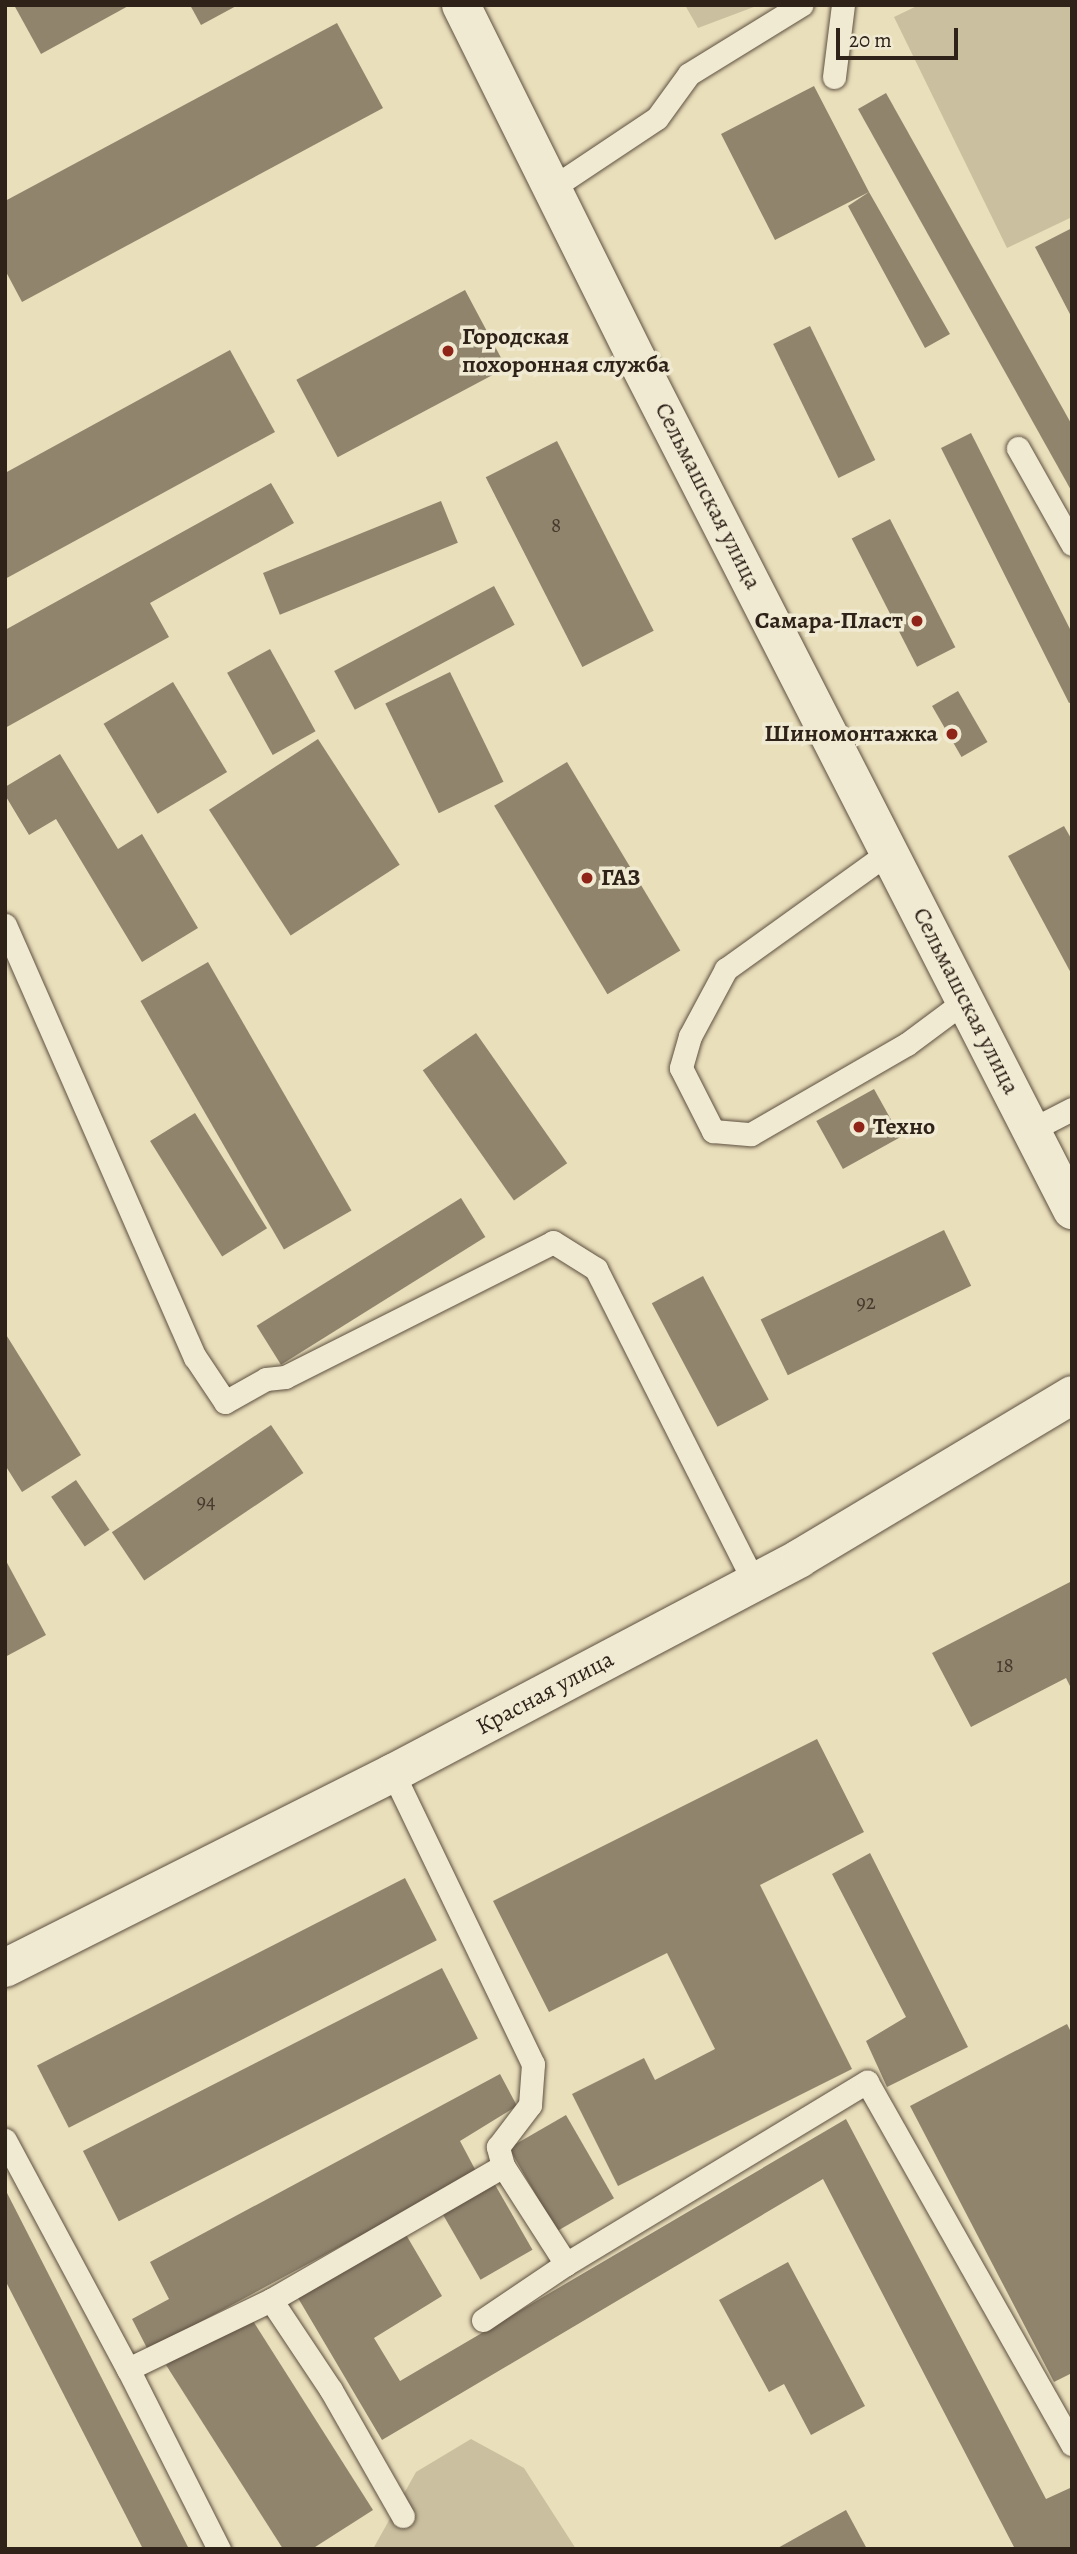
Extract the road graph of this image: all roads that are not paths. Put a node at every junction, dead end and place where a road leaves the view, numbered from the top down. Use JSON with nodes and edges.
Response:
{"nodes":[{"id":1,"x":461,"y":5,"type":"edge"},
{"id":2,"x":800,"y":5,"type":"edge"},
{"id":3,"x":843,"y":5,"type":"edge"},
{"id":4,"x":834,"y":77,"type":"dead end"},
{"id":5,"x":552,"y":188,"type":"junction"},
{"id":6,"x":1018,"y":448,"type":"dead end"},
{"id":7,"x":1072,"y":544,"type":"edge"},
{"id":8,"x":889,"y":852,"type":"junction"},
{"id":9,"x":5,"y":925,"type":"edge"},
{"id":10,"x":965,"y":1002,"type":"junction"},
{"id":11,"x":1072,"y":1109,"type":"edge"},
{"id":12,"x":1031,"y":1130,"type":"junction"},
{"id":13,"x":1072,"y":1210,"type":"edge"},
{"id":14,"x":1072,"y":1395,"type":"edge"},
{"id":15,"x":754,"y":1582,"type":"junction"},
{"id":16,"x":393,"y":1773,"type":"junction"},
{"id":17,"x":5,"y":1968,"type":"edge"},
{"id":18,"x":5,"y":2140,"type":"edge"},
{"id":19,"x":503,"y":2166,"type":"junction"},
{"id":20,"x":566,"y":2264,"type":"junction"},
{"id":21,"x":271,"y":2300,"type":"junction"},
{"id":22,"x":483,"y":2320,"type":"dead end"},
{"id":23,"x":128,"y":2369,"type":"junction"},
{"id":24,"x":1072,"y":2444,"type":"edge"},
{"id":25,"x":403,"y":2516,"type":"dead end"},
{"id":26,"x":219,"y":2549,"type":"edge"}],
"edges":[{"from":1,"to":5,"type":"main road","name":"Сельмашская улица"},
{"from":2,"to":5,"type":"lane"},
{"from":3,"to":4,"type":"lane"},
{"from":5,"to":8,"type":"main road","name":"Сельмашская улица"},
{"from":6,"to":7,"type":"lane"},
{"from":8,"to":10,"type":"main road","name":"Сельмашская улица"},
{"from":8,"to":10,"type":"lane"},
{"from":9,"to":15,"type":"lane"},
{"from":10,"to":12,"type":"main road","name":"Сельмашская улица"},
{"from":11,"to":12,"type":"lane"},
{"from":12,"to":13,"type":"main road","name":"Сельмашская улица"},
{"from":14,"to":15,"type":"main road","name":"Красная улица"},
{"from":15,"to":16,"type":"main road","name":"Красная улица"},
{"from":16,"to":17,"type":"main road","name":"Красная улица"},
{"from":16,"to":19,"type":"lane"},
{"from":18,"to":23,"type":"lane"},
{"from":19,"to":20,"type":"lane"},
{"from":19,"to":21,"type":"lane"},
{"from":20,"to":22,"type":"lane"},
{"from":20,"to":24,"type":"lane"},
{"from":21,"to":23,"type":"lane"},
{"from":21,"to":25,"type":"lane"},
{"from":23,"to":26,"type":"lane"}]}
